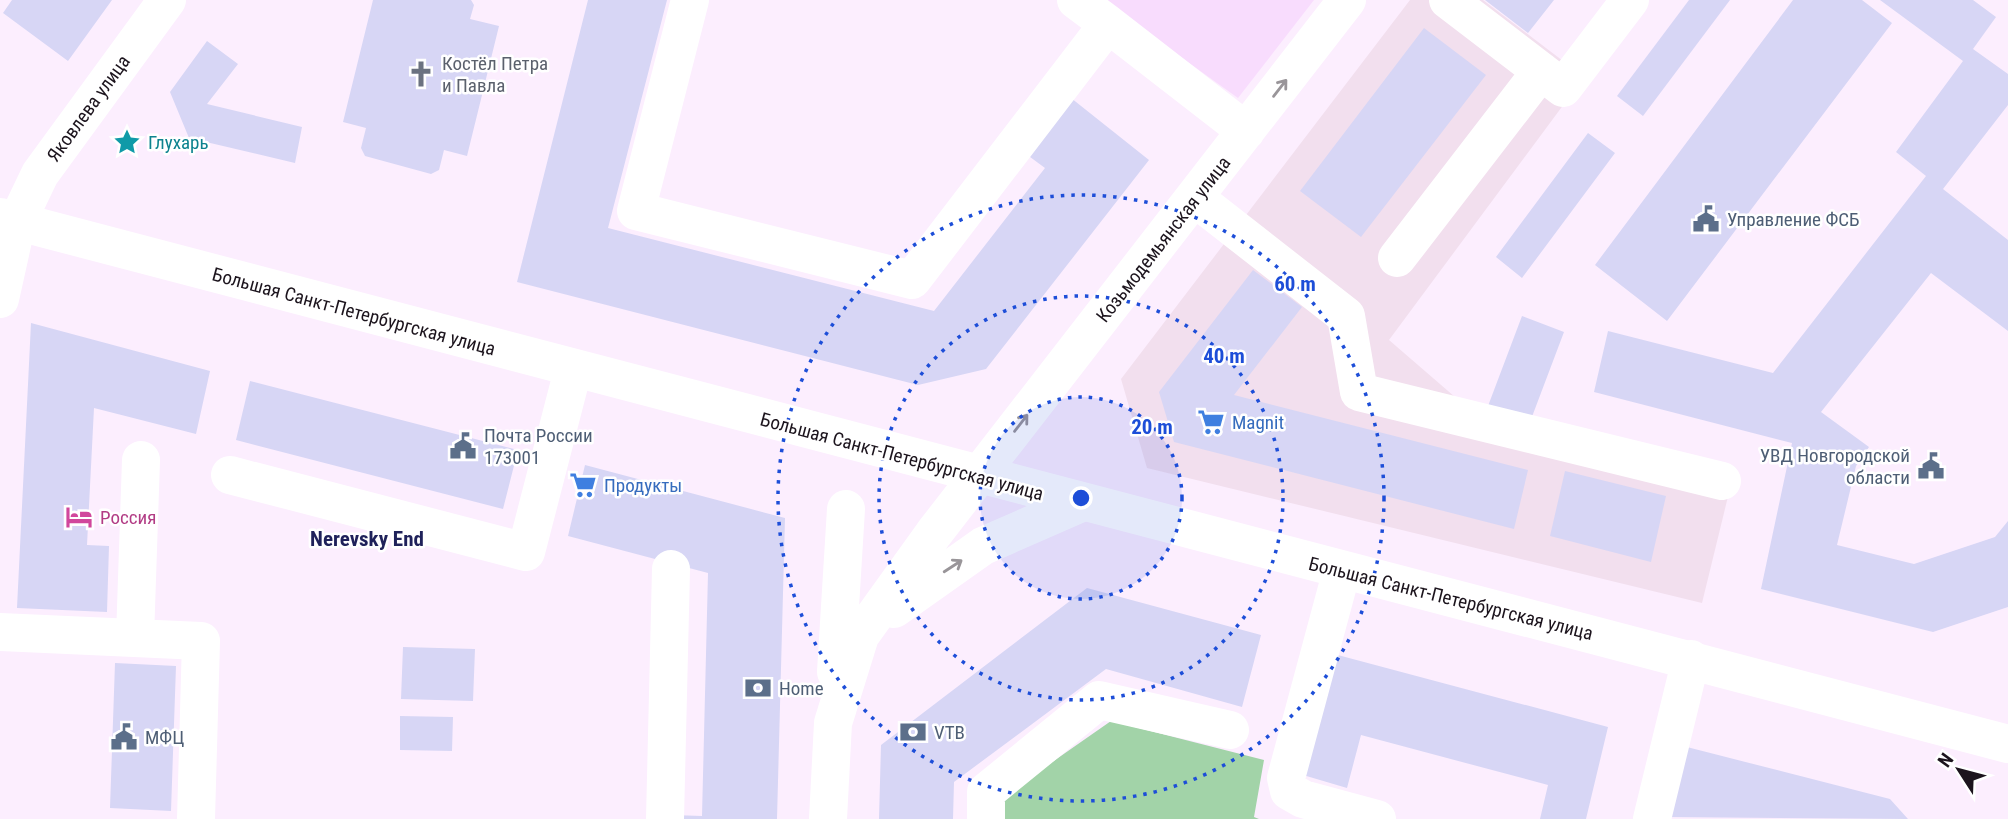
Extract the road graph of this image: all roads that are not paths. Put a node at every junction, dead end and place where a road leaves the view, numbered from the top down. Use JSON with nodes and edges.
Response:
{"nodes":[{"id":1,"x":167,"y":0,"type":"edge"},
{"id":2,"x":690,"y":0,"type":"edge"},
{"id":3,"x":1076,"y":0,"type":"edge"},
{"id":4,"x":1347,"y":0,"type":"edge"},
{"id":5,"x":1448,"y":0,"type":"edge"},
{"id":6,"x":1630,"y":0,"type":"edge"},
{"id":7,"x":1108,"y":24,"type":"junction"},
{"id":8,"x":1541,"y":71,"type":"junction"},
{"id":9,"x":1246,"y":131,"type":"junction"},
{"id":10,"x":1195,"y":198,"type":"junction"},
{"id":11,"x":9,"y":220,"type":"edge"},
{"id":12,"x":1397,"y":258,"type":"dead end"},
{"id":13,"x":0,"y":299,"type":"edge"},
{"id":14,"x":573,"y":370,"type":"junction"},
{"id":15,"x":141,"y":460,"type":"dead end"},
{"id":16,"x":230,"y":475,"type":"dead end"},
{"id":17,"x":979,"y":477,"type":"junction"},
{"id":18,"x":1722,"y":481,"type":"dead end"},
{"id":19,"x":1081,"y":503,"type":"junction"},
{"id":20,"x":846,"y":509,"type":"dead end"},
{"id":21,"x":671,"y":569,"type":"dead end"},
{"id":22,"x":1342,"y":570,"type":"junction"},
{"id":23,"x":0,"y":632,"type":"edge"},
{"id":24,"x":860,"y":636,"type":"junction"},
{"id":25,"x":135,"y":638,"type":"junction"},
{"id":26,"x":1691,"y":659,"type":"junction"},
{"id":27,"x":833,"y":723,"type":"junction"},
{"id":28,"x":1230,"y":730,"type":"dead end"},
{"id":29,"x":2008,"y":744,"type":"edge"},
{"id":30,"x":195,"y":819,"type":"edge"},
{"id":31,"x":665,"y":819,"type":"edge"},
{"id":32,"x":828,"y":819,"type":"edge"},
{"id":33,"x":986,"y":819,"type":"edge"},
{"id":34,"x":1377,"y":819,"type":"edge"},
{"id":35,"x":1652,"y":819,"type":"edge"}],
"edges":[{"from":1,"to":11,"type":"main road","name":"Яковлева улица"},
{"from":2,"to":7,"type":"main road"},
{"from":3,"to":7,"type":"main road"},
{"from":9,"to":4,"type":"main road","name":"Козьмодемьянская улица","one_way":true},
{"from":5,"to":8,"type":"main road"},
{"from":6,"to":8,"type":"main road"},
{"from":7,"to":9,"type":"main road"},
{"from":8,"to":12,"type":"main road"},
{"from":9,"to":10,"type":"main road","name":"Козьмодемьянская улица"},
{"from":17,"to":10,"type":"main road","name":"Козьмодемьянская улица","one_way":true},
{"from":10,"to":18,"type":"main road"},
{"from":11,"to":13,"type":"main road","name":"Яковлева улица"},
{"from":11,"to":14,"type":"main road","name":"Большая Санкт-Петербургская улица"},
{"from":14,"to":16,"type":"main road"},
{"from":14,"to":17,"type":"main road","name":"Большая Санкт-Петербургская улица"},
{"from":15,"to":25,"type":"main road"},
{"from":17,"to":19,"type":"main road","name":"Большая Санкт-Петербургская улица"},
{"from":17,"to":24,"type":"main road","name":"Козьмодемьянская улица"},
{"from":19,"to":22,"type":"main road","name":"Большая Санкт-Петербургская улица"},
{"from":24,"to":19,"type":"main road","one_way":true},
{"from":20,"to":27,"type":"main road"},
{"from":21,"to":31,"type":"main road"},
{"from":22,"to":26,"type":"main road","name":"Большая Санкт-Петербургская улица"},
{"from":22,"to":34,"type":"main road"},
{"from":23,"to":25,"type":"main road"},
{"from":24,"to":27,"type":"main road"},
{"from":25,"to":30,"type":"main road"},
{"from":26,"to":29,"type":"main road","name":"Большая Санкт-Петербургская улица"},
{"from":26,"to":35,"type":"main road"},
{"from":27,"to":32,"type":"main road"},
{"from":28,"to":33,"type":"main road"}]}
